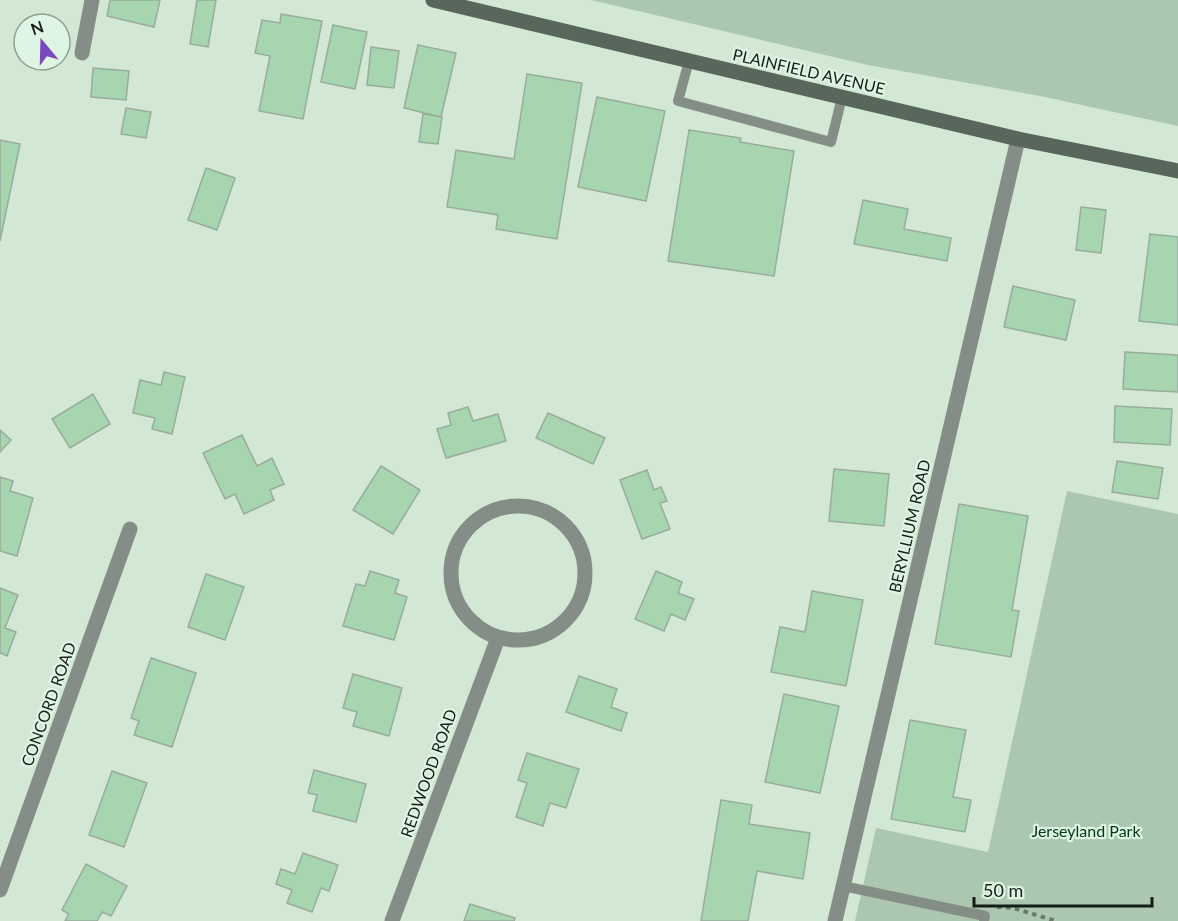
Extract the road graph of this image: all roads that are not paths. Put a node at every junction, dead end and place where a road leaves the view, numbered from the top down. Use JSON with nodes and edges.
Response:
{"nodes":[{"id":1,"x":92,"y":0,"type":"edge"},
{"id":2,"x":433,"y":0,"type":"edge"},
{"id":3,"x":82,"y":53,"type":"dead end"},
{"id":4,"x":689,"y":61,"type":"junction"},
{"id":5,"x":842,"y":97,"type":"junction"},
{"id":6,"x":1018,"y":139,"type":"junction"},
{"id":7,"x":1178,"y":171,"type":"edge"},
{"id":8,"x":129,"y":529,"type":"dead end"},
{"id":9,"x":498,"y":638,"type":"junction"},
{"id":10,"x":843,"y":886,"type":"junction"},
{"id":11,"x":0,"y":890,"type":"edge"},
{"id":12,"x":985,"y":919,"type":"edge"},
{"id":13,"x":392,"y":921,"type":"edge"},
{"id":14,"x":835,"y":921,"type":"edge"}],
"edges":[{"from":1,"to":3,"type":"street"},
{"from":2,"to":4,"type":"street","name":"PLAINFIELD AVENUE"},
{"from":4,"to":5,"type":"street","name":"PLAINFIELD AVENUE"},
{"from":4,"to":5,"type":"lane"},
{"from":5,"to":6,"type":"street","name":"PLAINFIELD AVENUE"},
{"from":6,"to":7,"type":"street","name":"PLAINFIELD AVENUE"},
{"from":6,"to":10,"type":"street","name":"BERYLLIUM ROAD"},
{"from":8,"to":11,"type":"street","name":"CONCORD ROAD"},
{"from":9,"to":9,"type":"street"},
{"from":9,"to":13,"type":"street","name":"REDWOOD ROAD"},
{"from":10,"to":12,"type":"lane"},
{"from":10,"to":14,"type":"street","name":"BERYLLIUM ROAD"}]}
